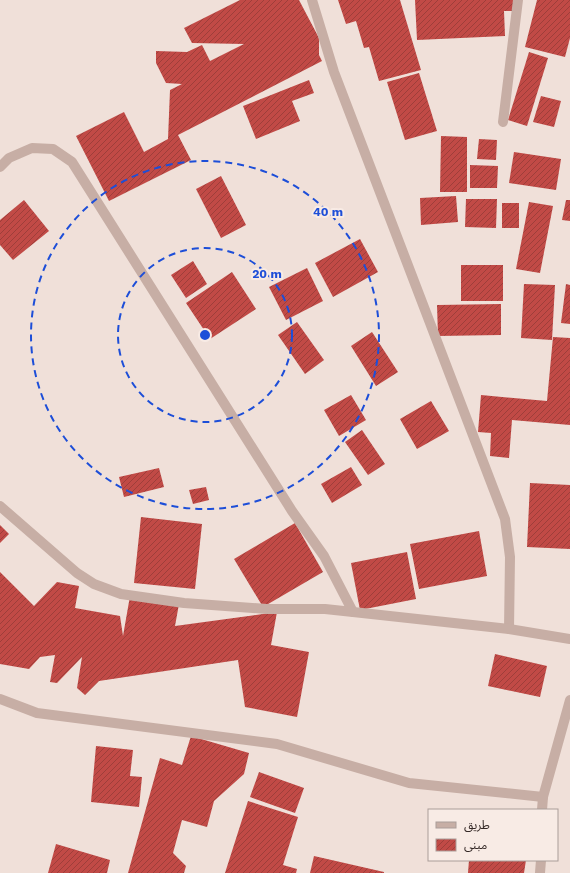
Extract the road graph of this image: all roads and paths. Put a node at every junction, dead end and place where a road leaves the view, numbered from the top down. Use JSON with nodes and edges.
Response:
{"nodes":[{"id":1,"x":312,"y":0,"type":"edge"},
{"id":2,"x":518,"y":0,"type":"edge"},
{"id":3,"x":503,"y":122,"type":"dead end"},
{"id":4,"x":0,"y":167,"type":"edge"},
{"id":5,"x":0,"y":506,"type":"edge"},
{"id":6,"x":352,"y":612,"type":"junction"},
{"id":7,"x":509,"y":629,"type":"junction"},
{"id":8,"x":570,"y":639,"type":"edge"},
{"id":9,"x":0,"y":699,"type":"edge"},
{"id":10,"x":570,"y":700,"type":"edge"},
{"id":11,"x":543,"y":797,"type":"junction"},
{"id":12,"x":542,"y":809,"type":"edge"},
{"id":13,"x":541,"y":861,"type":"edge"},
{"id":14,"x":540,"y":873,"type":"edge"}],
"edges":[{"from":1,"to":7,"type":"street"},
{"from":2,"to":3,"type":"street"},
{"from":4,"to":6,"type":"street"},
{"from":5,"to":6,"type":"street"},
{"from":6,"to":7,"type":"street"},
{"from":7,"to":8,"type":"street"},
{"from":9,"to":11,"type":"street"},
{"from":10,"to":11,"type":"street"},
{"from":11,"to":12,"type":"street"},
{"from":13,"to":14,"type":"street"}]}
